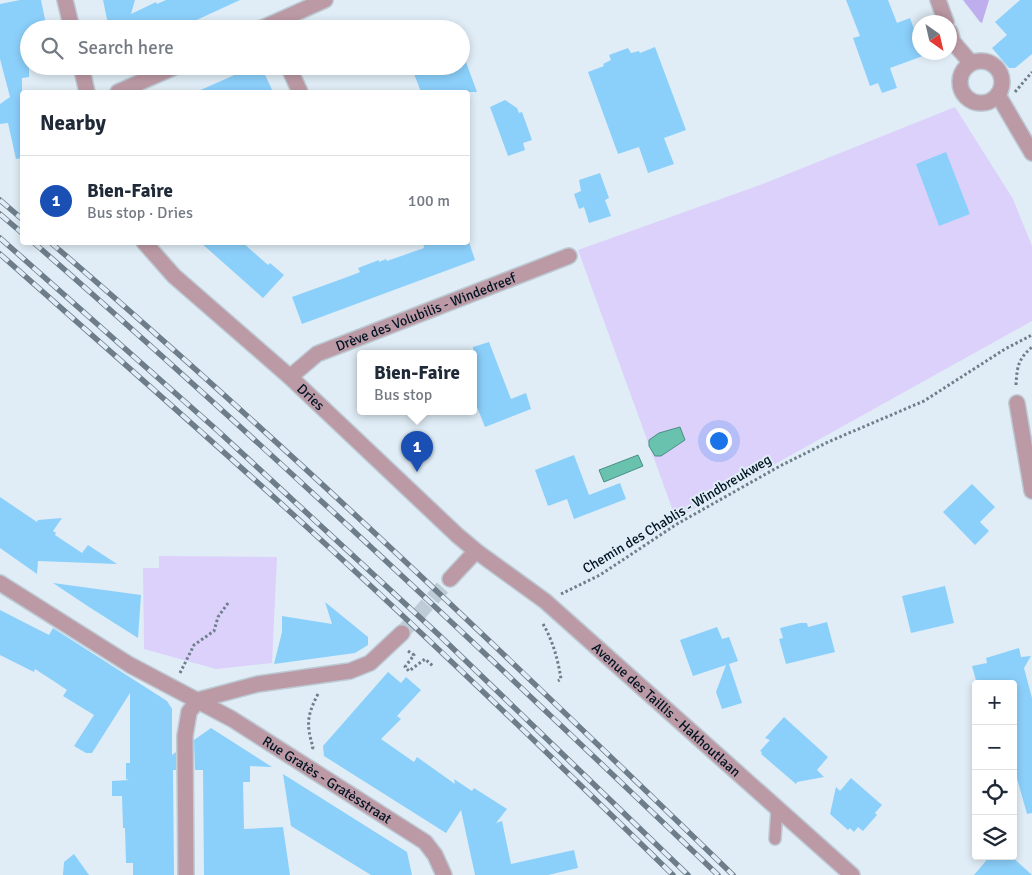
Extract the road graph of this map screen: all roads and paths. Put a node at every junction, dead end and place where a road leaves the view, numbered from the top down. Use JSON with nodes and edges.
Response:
{"nodes":[{"id":1,"x":65,"y":0,"type":"edge"},
{"id":2,"x":325,"y":0,"type":"edge"},
{"id":3,"x":938,"y":0,"type":"edge"},
{"id":4,"x":943,"y":15,"type":"edge"},
{"id":5,"x":70,"y":20,"type":"edge"},
{"id":6,"x":283,"y":20,"type":"edge"},
{"id":7,"x":957,"y":47,"type":"edge"},
{"id":8,"x":971,"y":63,"type":"junction"},
{"id":9,"x":1032,"y":72,"type":"edge"},
{"id":10,"x":83,"y":75,"type":"edge"},
{"id":11,"x":157,"y":75,"type":"edge"},
{"id":12,"x":292,"y":75,"type":"edge"},
{"id":13,"x":87,"y":90,"type":"edge"},
{"id":14,"x":123,"y":90,"type":"edge"},
{"id":15,"x":299,"y":90,"type":"edge"},
{"id":16,"x":1002,"y":100,"type":"junction"},
{"id":17,"x":1032,"y":153,"type":"edge"},
{"id":18,"x":147,"y":245,"type":"edge"},
{"id":19,"x":569,"y":256,"type":"dead end"},
{"id":20,"x":1032,"y":335,"type":"edge"},
{"id":21,"x":1032,"y":347,"type":"edge"},
{"id":22,"x":290,"y":376,"type":"junction"},
{"id":23,"x":1016,"y":385,"type":"dead end"},
{"id":24,"x":1017,"y":402,"type":"dead end"},
{"id":25,"x":1032,"y":491,"type":"edge"},
{"id":26,"x":476,"y":551,"type":"junction"},
{"id":27,"x":450,"y":579,"type":"tunnel mouth"},
{"id":28,"x":0,"y":583,"type":"edge"},
{"id":29,"x":545,"y":601,"type":"junction"},
{"id":30,"x":228,"y":603,"type":"dead end"},
{"id":31,"x":541,"y":621,"type":"dead end"},
{"id":32,"x":402,"y":633,"type":"tunnel mouth"},
{"id":33,"x":403,"y":656,"type":"dead end"},
{"id":34,"x":434,"y":667,"type":"dead end"},
{"id":35,"x":180,"y":673,"type":"dead end"},
{"id":36,"x":558,"y":682,"type":"dead end"},
{"id":37,"x":319,"y":692,"type":"dead end"},
{"id":38,"x":198,"y":700,"type":"junction"},
{"id":39,"x":310,"y":752,"type":"dead end"},
{"id":40,"x":777,"y":808,"type":"junction"},
{"id":41,"x":775,"y":839,"type":"dead end"},
{"id":42,"x":186,"y":875,"type":"edge"},
{"id":43,"x":444,"y":875,"type":"edge"},
{"id":44,"x":852,"y":875,"type":"edge"}],
"edges":[{"from":1,"to":5,"type":"street"},
{"from":2,"to":6,"type":"street"},
{"from":3,"to":4,"type":"street"},
{"from":7,"to":8,"type":"street"},
{"from":8,"to":16,"type":"street"},
{"from":8,"to":16,"type":"street"},
{"from":9,"to":16,"type":"path"},
{"from":10,"to":13,"type":"street"},
{"from":11,"to":14,"type":"street"},
{"from":12,"to":15,"type":"street"},
{"from":16,"to":17,"type":"street"},
{"from":18,"to":22,"type":"street","name":"Dries"},
{"from":19,"to":22,"type":"street","name":"Drève des Volubilis - Windedreef"},
{"from":20,"to":29,"type":"path","name":"Chemin des Chablis - Windbreukweg"},
{"from":21,"to":23,"type":"path"},
{"from":22,"to":26,"type":"street","name":"Dries"},
{"from":24,"to":25,"type":"street"},
{"from":26,"to":27,"type":"street"},
{"from":26,"to":29,"type":"street","name":"Avenue des Taillis - Hakhoutlaan"},
{"from":28,"to":38,"type":"street","name":"Rue Gratès - Gratèsstraat"},
{"from":29,"to":40,"type":"street","name":"Avenue des Taillis - Hakhoutlaan"},
{"from":30,"to":35,"type":"path"},
{"from":31,"to":36,"type":"path"},
{"from":32,"to":38,"type":"street"},
{"from":33,"to":34,"type":"path"},
{"from":37,"to":39,"type":"path"},
{"from":38,"to":42,"type":"street"},
{"from":38,"to":43,"type":"street","name":"Rue Gratès - Gratèsstraat"},
{"from":40,"to":41,"type":"lane"},
{"from":40,"to":44,"type":"street","name":"Avenue des Taillis - Hakhoutlaan"}]}
